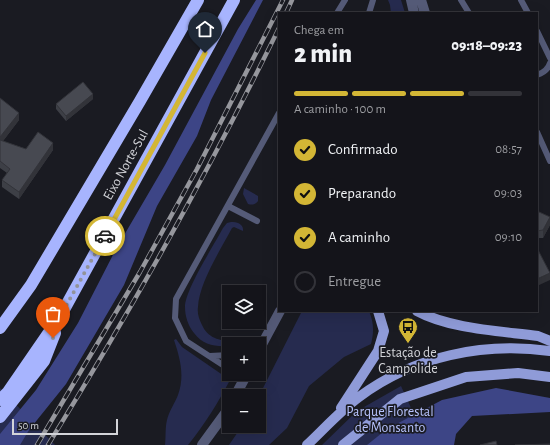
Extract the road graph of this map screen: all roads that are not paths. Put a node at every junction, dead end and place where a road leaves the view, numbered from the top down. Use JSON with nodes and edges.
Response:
{"nodes":[{"id":1,"x":198,"y":0,"type":"edge"},
{"id":2,"x":234,"y":0,"type":"edge"},
{"id":3,"x":345,"y":0,"type":"edge"},
{"id":4,"x":373,"y":0,"type":"edge"},
{"id":5,"x":411,"y":0,"type":"edge"},
{"id":6,"x":421,"y":0,"type":"edge"},
{"id":7,"x":461,"y":0,"type":"edge"},
{"id":8,"x":521,"y":0,"type":"edge"},
{"id":9,"x":337,"y":12,"type":"edge"},
{"id":10,"x":369,"y":12,"type":"edge"},
{"id":11,"x":414,"y":12,"type":"edge"},
{"id":12,"x":425,"y":12,"type":"edge"},
{"id":13,"x":468,"y":12,"type":"edge"},
{"id":14,"x":527,"y":12,"type":"edge"},
{"id":15,"x":538,"y":33,"type":"edge"},
{"id":16,"x":550,"y":58,"type":"edge"},
{"id":17,"x":550,"y":63,"type":"edge"},
{"id":18,"x":538,"y":75,"type":"edge"},
{"id":19,"x":278,"y":115,"type":"edge"},
{"id":20,"x":538,"y":134,"type":"edge"},
{"id":21,"x":550,"y":161,"type":"edge"},
{"id":22,"x":228,"y":206,"type":"junction"},
{"id":23,"x":257,"y":221,"type":"dead end"},
{"id":24,"x":279,"y":312,"type":"edge"},
{"id":25,"x":378,"y":312,"type":"edge"},
{"id":26,"x":419,"y":312,"type":"edge"},
{"id":27,"x":61,"y":315,"type":"junction"},
{"id":28,"x":0,"y":328,"type":"edge"},
{"id":29,"x":266,"y":337,"type":"edge"},
{"id":30,"x":550,"y":341,"type":"edge"},
{"id":31,"x":550,"y":351,"type":"edge"},
{"id":32,"x":222,"y":355,"type":"edge"},
{"id":33,"x":210,"y":356,"type":"junction"},
{"id":34,"x":222,"y":364,"type":"edge"},
{"id":35,"x":550,"y":377,"type":"edge"},
{"id":36,"x":0,"y":400,"type":"edge"},
{"id":37,"x":335,"y":417,"type":"junction"},
{"id":38,"x":0,"y":418,"type":"edge"},
{"id":39,"x":222,"y":418,"type":"edge"},
{"id":40,"x":202,"y":445,"type":"edge"},
{"id":41,"x":307,"y":445,"type":"edge"},
{"id":42,"x":343,"y":445,"type":"edge"}],
"edges":[{"from":1,"to":28,"type":"highway","name":"Eixo Norte-Sul"},
{"from":2,"to":27,"type":"highway","name":"Eixo Norte-Sul"},
{"from":3,"to":9,"type":"lane"},
{"from":4,"to":10,"type":"lane"},
{"from":5,"to":11,"type":"street"},
{"from":6,"to":12,"type":"street"},
{"from":7,"to":13,"type":"lane"},
{"from":8,"to":14,"type":"lane"},
{"from":15,"to":16,"type":"lane"},
{"from":17,"to":18,"type":"lane"},
{"from":19,"to":22,"type":"lane"},
{"from":20,"to":21,"type":"lane"},
{"from":22,"to":23,"type":"lane"},
{"from":22,"to":33,"type":"lane"},
{"from":24,"to":29,"type":"street"},
{"from":25,"to":37,"type":"main road"},
{"from":26,"to":30,"type":"main road"},
{"from":27,"to":36,"type":"highway","name":"Eixo Norte-Sul"},
{"from":27,"to":38,"type":"highway"},
{"from":31,"to":37,"type":"main road"},
{"from":32,"to":33,"type":"lane"},
{"from":33,"to":34,"type":"lane"},
{"from":35,"to":42,"type":"main road"},
{"from":37,"to":41,"type":"main road"},
{"from":39,"to":40,"type":"street"}]}
